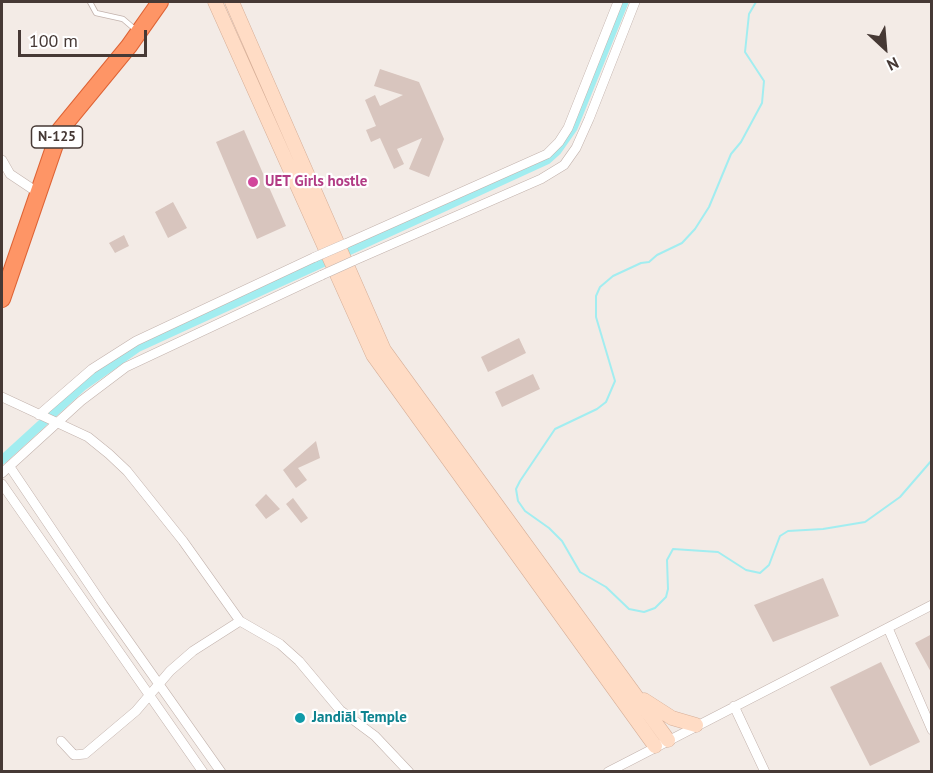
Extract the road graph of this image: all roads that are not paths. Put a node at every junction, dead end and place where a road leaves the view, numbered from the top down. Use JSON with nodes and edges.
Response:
{"nodes":[{"id":1,"x":90,"y":2,"type":"edge"},
{"id":2,"x":160,"y":2,"type":"edge"},
{"id":3,"x":215,"y":2,"type":"edge"},
{"id":4,"x":232,"y":2,"type":"edge"},
{"id":5,"x":618,"y":2,"type":"edge"},
{"id":6,"x":635,"y":2,"type":"edge"},
{"id":7,"x":139,"y":32,"type":"junction"},
{"id":8,"x":2,"y":160,"type":"edge"},
{"id":9,"x":38,"y":192,"type":"junction"},
{"id":10,"x":2,"y":299,"type":"edge"},
{"id":11,"x":2,"y":397,"type":"edge"},
{"id":12,"x":48,"y":418,"type":"junction"},
{"id":13,"x":6,"y":470,"type":"edge"},
{"id":14,"x":2,"y":484,"type":"edge"},
{"id":15,"x":932,"y":605,"type":"edge"},
{"id":16,"x":240,"y":621,"type":"junction"},
{"id":17,"x":888,"y":628,"type":"junction"},
{"id":18,"x":156,"y":689,"type":"junction"},
{"id":19,"x":633,"y":691,"type":"junction"},
{"id":20,"x":734,"y":706,"type":"junction"},
{"id":21,"x":696,"y":725,"type":"junction"},
{"id":22,"x":932,"y":730,"type":"edge"},
{"id":23,"x":61,"y":741,"type":"dead end"},
{"id":24,"x":662,"y":743,"type":"junction"},
{"id":25,"x":203,"y":771,"type":"edge"},
{"id":26,"x":222,"y":771,"type":"edge"},
{"id":27,"x":410,"y":771,"type":"edge"},
{"id":28,"x":608,"y":771,"type":"edge"},
{"id":29,"x":765,"y":771,"type":"edge"}],
"edges":[{"from":1,"to":7,"type":"lane"},
{"from":2,"to":7,"type":"highway","number":"N-125"},
{"from":3,"to":24,"type":"street"},
{"from":4,"to":19,"type":"street"},
{"from":5,"to":12,"type":"street","bridge":true},
{"from":6,"to":12,"type":"street","bridge":true},
{"from":7,"to":9,"type":"highway","number":"N-125"},
{"from":8,"to":9,"type":"street"},
{"from":9,"to":10,"type":"highway","number":"N-125"},
{"from":11,"to":12,"type":"street"},
{"from":12,"to":13,"type":"street"},
{"from":12,"to":16,"type":"street"},
{"from":13,"to":18,"type":"street"},
{"from":14,"to":18,"type":"street"},
{"from":15,"to":17,"type":"street"},
{"from":16,"to":18,"type":"street"},
{"from":16,"to":27,"type":"street"},
{"from":17,"to":20,"type":"street"},
{"from":17,"to":22,"type":"street"},
{"from":18,"to":23,"type":"street"},
{"from":18,"to":25,"type":"street"},
{"from":18,"to":26,"type":"street"},
{"from":19,"to":21,"type":"street"},
{"from":19,"to":24,"type":"street"},
{"from":20,"to":21,"type":"street"},
{"from":20,"to":29,"type":"street"},
{"from":21,"to":24,"type":"street"},
{"from":24,"to":28,"type":"street"}]}
